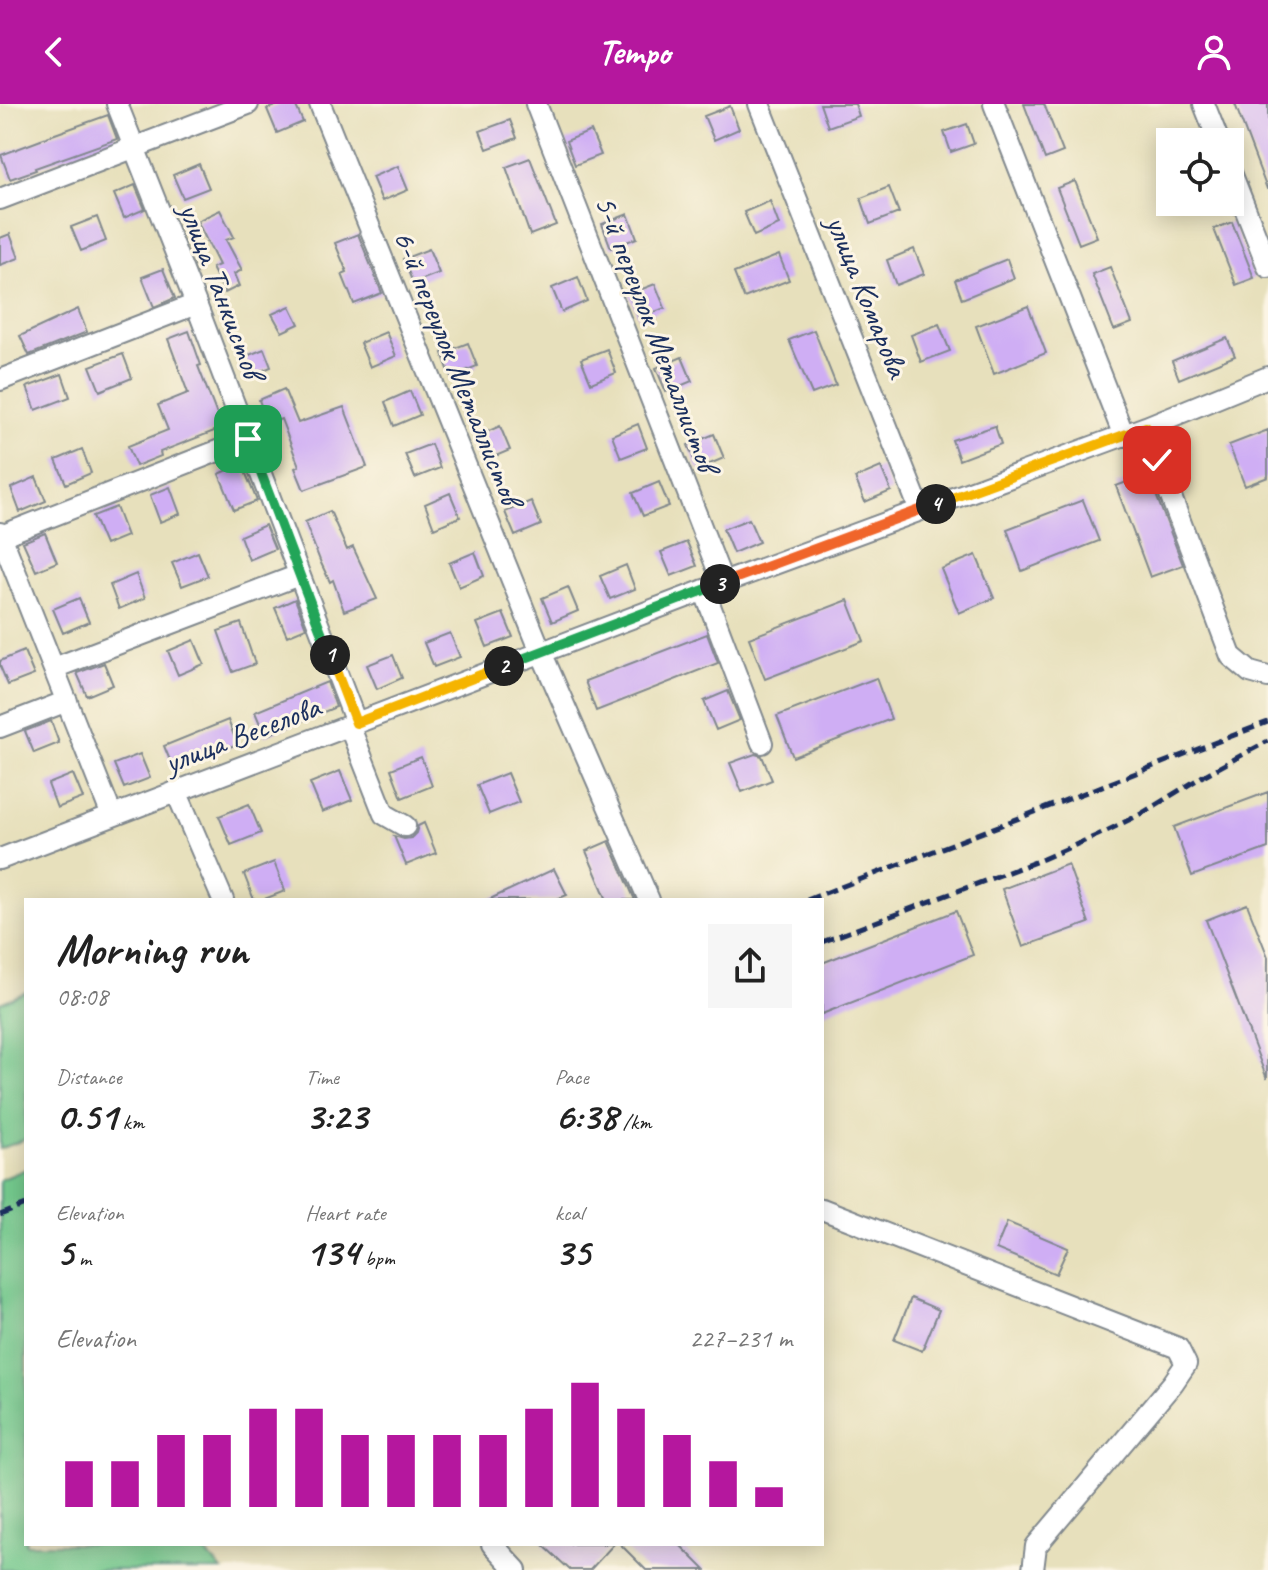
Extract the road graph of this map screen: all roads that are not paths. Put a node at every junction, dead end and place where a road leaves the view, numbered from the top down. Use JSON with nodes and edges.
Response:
{"nodes":[{"id":1,"x":117,"y":104,"type":"edge"},
{"id":2,"x":248,"y":104,"type":"edge"},
{"id":3,"x":320,"y":104,"type":"edge"},
{"id":4,"x":536,"y":104,"type":"edge"},
{"id":5,"x":759,"y":104,"type":"edge"},
{"id":6,"x":994,"y":104,"type":"edge"},
{"id":7,"x":1204,"y":104,"type":"edge"},
{"id":8,"x":1213,"y":128,"type":"edge"},
{"id":9,"x":134,"y":148,"type":"junction"},
{"id":10,"x":0,"y":199,"type":"edge"},
{"id":11,"x":1244,"y":206,"type":"edge"},
{"id":12,"x":1268,"y":267,"type":"edge"},
{"id":13,"x":196,"y":304,"type":"junction"},
{"id":14,"x":1268,"y":377,"type":"edge"},
{"id":15,"x":0,"y":380,"type":"edge"},
{"id":16,"x":1146,"y":427,"type":"junction"},
{"id":17,"x":1124,"y":436,"type":"junction"},
{"id":18,"x":248,"y":439,"type":"junction"},
{"id":19,"x":920,"y":510,"type":"junction"},
{"id":20,"x":0,"y":534,"type":"edge"},
{"id":21,"x":299,"y":575,"type":"junction"},
{"id":22,"x":714,"y":586,"type":"junction"},
{"id":23,"x":541,"y":652,"type":"junction"},
{"id":24,"x":54,"y":668,"type":"junction"},
{"id":25,"x":1268,"y":677,"type":"edge"},
{"id":26,"x":67,"y":701,"type":"junction"},
{"id":27,"x":352,"y":724,"type":"junction"},
{"id":28,"x":0,"y":727,"type":"edge"},
{"id":29,"x":762,"y":743,"type":"dead end"},
{"id":30,"x":176,"y":791,"type":"junction"},
{"id":31,"x":112,"y":816,"type":"junction"},
{"id":32,"x":405,"y":826,"type":"dead end"},
{"id":33,"x":0,"y":859,"type":"edge"},
{"id":34,"x":222,"y":898,"type":"edge"},
{"id":35,"x":648,"y":898,"type":"edge"},
{"id":36,"x":824,"y":1210,"type":"edge"},
{"id":37,"x":494,"y":1546,"type":"edge"},
{"id":38,"x":516,"y":1570,"type":"edge"},
{"id":39,"x":1033,"y":1570,"type":"edge"}],
"edges":[{"from":1,"to":9,"type":"street","name":"улица Танкистов"},
{"from":2,"to":9,"type":"street"},
{"from":3,"to":23,"type":"street","name":"6-й переулок Металлистов"},
{"from":4,"to":22,"type":"street","name":"5-й переулок Металлистов"},
{"from":5,"to":19,"type":"street","name":"улица Комарова"},
{"from":6,"to":17,"type":"street"},
{"from":7,"to":8,"type":"street"},
{"from":9,"to":10,"type":"street"},
{"from":9,"to":13,"type":"street","name":"улица Танкистов"},
{"from":11,"to":12,"type":"street"},
{"from":13,"to":15,"type":"street"},
{"from":13,"to":18,"type":"street","name":"улица Танкистов"},
{"from":14,"to":16,"type":"street","name":"улица Веселова"},
{"from":16,"to":17,"type":"street","name":"улица Веселова"},
{"from":16,"to":25,"type":"street"},
{"from":17,"to":19,"type":"street","name":"улица Веселова"},
{"from":18,"to":20,"type":"street"},
{"from":18,"to":21,"type":"street","name":"улица Танкистов"},
{"from":19,"to":22,"type":"street","name":"улица Веселова"},
{"from":20,"to":24,"type":"street"},
{"from":21,"to":24,"type":"street"},
{"from":21,"to":27,"type":"street","name":"улица Танкистов"},
{"from":22,"to":23,"type":"street","name":"улица Веселова"},
{"from":22,"to":29,"type":"street","name":"5-й переулок Металлистов"},
{"from":23,"to":27,"type":"street","name":"улица Веселова"},
{"from":23,"to":35,"type":"street","name":"6-й переулок Металлистов"},
{"from":24,"to":26,"type":"street"},
{"from":26,"to":28,"type":"street"},
{"from":26,"to":31,"type":"street"},
{"from":27,"to":30,"type":"street","name":"улица Веселова"},
{"from":27,"to":32,"type":"street","name":"улица Танкистов"},
{"from":30,"to":31,"type":"street","name":"улица Веселова"},
{"from":30,"to":34,"type":"street"},
{"from":31,"to":33,"type":"street","name":"улица Веселова"},
{"from":36,"to":39,"type":"street"},
{"from":37,"to":38,"type":"street"}]}
